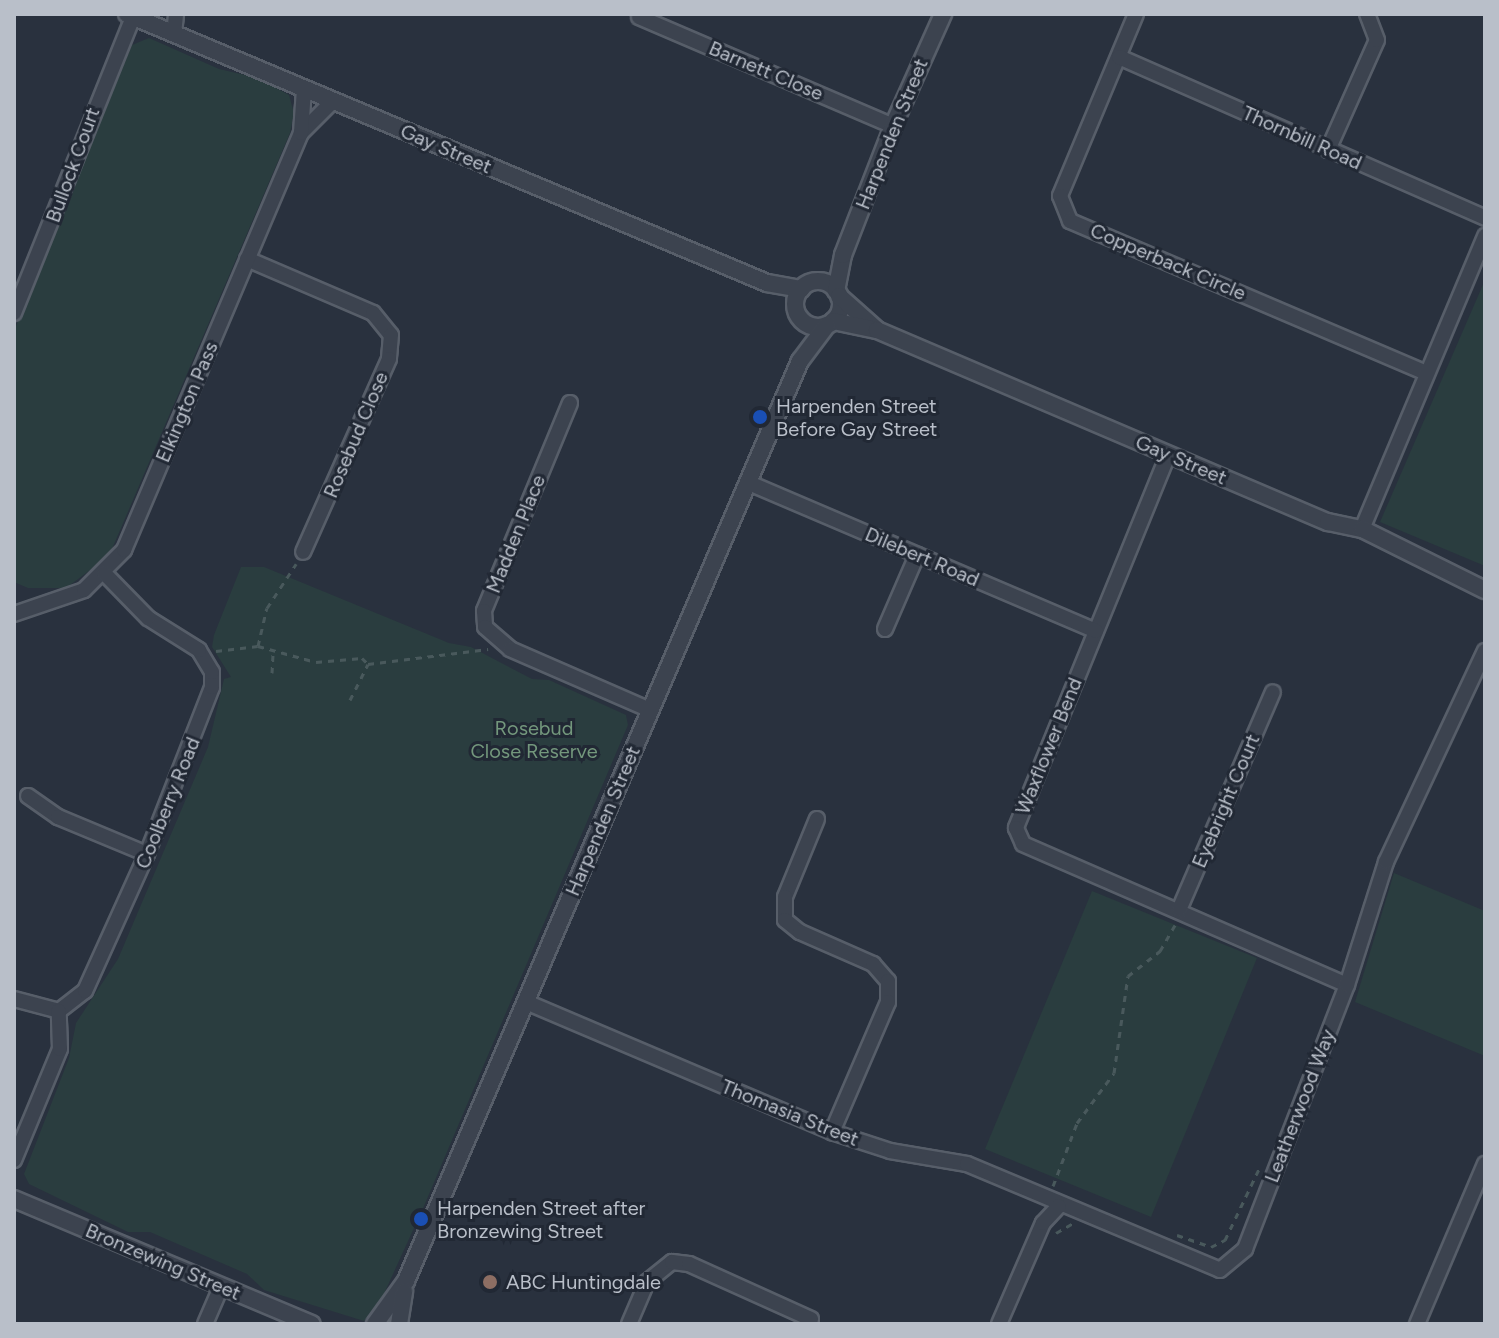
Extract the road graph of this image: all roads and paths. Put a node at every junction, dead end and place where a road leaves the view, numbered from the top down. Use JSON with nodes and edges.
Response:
{"nodes":[{"id":1,"x":176,"y":14,"type":"edge"},
{"id":2,"x":943,"y":14,"type":"edge"},
{"id":3,"x":1136,"y":14,"type":"edge"},
{"id":4,"x":1367,"y":14,"type":"edge"},
{"id":5,"x":130,"y":15,"type":"edge"},
{"id":6,"x":639,"y":17,"type":"dead end"},
{"id":7,"x":156,"y":19,"type":"edge"},
{"id":8,"x":174,"y":34,"type":"junction"},
{"id":9,"x":1119,"y":57,"type":"junction"},
{"id":10,"x":304,"y":89,"type":"junction"},
{"id":11,"x":333,"y":101,"type":"junction"},
{"id":12,"x":893,"y":126,"type":"junction"},
{"id":13,"x":301,"y":133,"type":"junction"},
{"id":14,"x":1328,"y":150,"type":"junction"},
{"id":15,"x":1485,"y":218,"type":"edge"},
{"id":16,"x":1485,"y":236,"type":"edge"},
{"id":17,"x":843,"y":255,"type":"junction"},
{"id":18,"x":247,"y":259,"type":"junction"},
{"id":19,"x":821,"y":282,"type":"junction"},
{"id":20,"x":767,"y":283,"type":"junction"},
{"id":21,"x":801,"y":289,"type":"junction"},
{"id":22,"x":838,"y":294,"type":"junction"},
{"id":23,"x":14,"y":313,"type":"edge"},
{"id":24,"x":798,"y":315,"type":"junction"},
{"id":25,"x":830,"y":323,"type":"junction"},
{"id":26,"x":877,"y":330,"type":"junction"},
{"id":27,"x":800,"y":361,"type":"junction"},
{"id":28,"x":1427,"y":373,"type":"junction"},
{"id":29,"x":570,"y":403,"type":"dead end"},
{"id":30,"x":1168,"y":455,"type":"junction"},
{"id":31,"x":749,"y":483,"type":"junction"},
{"id":32,"x":1362,"y":529,"type":"junction"},
{"id":33,"x":303,"y":552,"type":"joint"},
{"id":34,"x":917,"y":555,"type":"junction"},
{"id":35,"x":105,"y":574,"type":"junction"},
{"id":36,"x":1485,"y":590,"type":"edge"},
{"id":37,"x":14,"y":614,"type":"edge"},
{"id":38,"x":885,"y":629,"type":"dead end"},
{"id":39,"x":1096,"y":631,"type":"junction"},
{"id":40,"x":495,"y":640,"type":"junction"},
{"id":41,"x":258,"y":646,"type":"junction"},
{"id":42,"x":1485,"y":651,"type":"edge"},
{"id":43,"x":273,"y":653,"type":"junction"},
{"id":44,"x":206,"y":657,"type":"junction"},
{"id":45,"x":368,"y":664,"type":"junction"},
{"id":46,"x":272,"y":673,"type":"dead end"},
{"id":47,"x":1273,"y":692,"type":"dead end"},
{"id":48,"x":350,"y":700,"type":"dead end"},
{"id":49,"x":650,"y":710,"type":"junction"},
{"id":50,"x":28,"y":796,"type":"dead end"},
{"id":51,"x":817,"y":819,"type":"dead end"},
{"id":52,"x":147,"y":854,"type":"junction"},
{"id":53,"x":1179,"y":910,"type":"junction"},
{"id":54,"x":1347,"y":985,"type":"junction"},
{"id":55,"x":14,"y":999,"type":"edge"},
{"id":56,"x":526,"y":1002,"type":"junction"},
{"id":57,"x":59,"y":1011,"type":"junction"},
{"id":58,"x":832,"y":1132,"type":"junction"},
{"id":59,"x":14,"y":1160,"type":"edge"},
{"id":60,"x":1261,"y":1164,"type":"dead end"},
{"id":61,"x":1485,"y":1164,"type":"edge"},
{"id":62,"x":14,"y":1199,"type":"edge"},
{"id":63,"x":1053,"y":1203,"type":"junction"},
{"id":64,"x":1076,"y":1212,"type":"junction"},
{"id":65,"x":1167,"y":1231,"type":"dead end"},
{"id":66,"x":1049,"y":1246,"type":"dead end"},
{"id":67,"x":406,"y":1281,"type":"junction"},
{"id":68,"x":221,"y":1287,"type":"junction"},
{"id":69,"x":811,"y":1319,"type":"dead end"},
{"id":70,"x":205,"y":1324,"type":"edge"},
{"id":71,"x":312,"y":1324,"type":"edge"},
{"id":72,"x":375,"y":1324,"type":"edge"},
{"id":73,"x":399,"y":1324,"type":"edge"},
{"id":74,"x":629,"y":1324,"type":"edge"},
{"id":75,"x":999,"y":1324,"type":"edge"},
{"id":76,"x":1417,"y":1324,"type":"edge"}],
"edges":[{"from":1,"to":8,"type":"street"},
{"from":2,"to":12,"type":"street","name":"Harpenden Street"},
{"from":3,"to":9,"type":"street","name":"Copperback Circle"},
{"from":4,"to":14,"type":"street"},
{"from":5,"to":7,"type":"street","name":"Gay Street"},
{"from":5,"to":23,"type":"street","name":"Bullock Court"},
{"from":6,"to":12,"type":"street","name":"Barnett Close"},
{"from":7,"to":8,"type":"street","name":"Gay Street"},
{"from":8,"to":10,"type":"street","name":"Gay Street"},
{"from":9,"to":14,"type":"street","name":"Thornbill Road"},
{"from":9,"to":28,"type":"street","name":"Copperback Circle"},
{"from":10,"to":11,"type":"street","name":"Gay Street"},
{"from":10,"to":13,"type":"street","name":"Elkington Pass"},
{"from":11,"to":13,"type":"street","name":"Elkington Pass"},
{"from":11,"to":20,"type":"street","name":"Gay Street"},
{"from":12,"to":17,"type":"street","name":"Harpenden Street"},
{"from":13,"to":18,"type":"street","name":"Elkington Pass"},
{"from":14,"to":15,"type":"street","name":"Thornbill Road"},
{"from":16,"to":28,"type":"street"},
{"from":17,"to":19,"type":"street","name":"Harpenden Street"},
{"from":17,"to":22,"type":"street","name":"Harpenden Street"},
{"from":18,"to":33,"type":"street","name":"Rosebud Close"},
{"from":18,"to":35,"type":"street","name":"Elkington Pass"},
{"from":19,"to":21,"type":"street"},
{"from":19,"to":22,"type":"street"},
{"from":20,"to":21,"type":"street","name":"Gay Street"},
{"from":20,"to":24,"type":"street","name":"Gay Street"},
{"from":21,"to":24,"type":"street","name":"Harpenden Street"},
{"from":22,"to":25,"type":"street","name":"Harpenden Street"},
{"from":22,"to":26,"type":"street","name":"Gay Street"},
{"from":24,"to":25,"type":"street"},
{"from":24,"to":27,"type":"street","name":"Harpenden Street"},
{"from":25,"to":26,"type":"street","name":"Gay Street"},
{"from":25,"to":27,"type":"street","name":"Harpenden Street"},
{"from":26,"to":30,"type":"street","name":"Gay Street"},
{"from":27,"to":31,"type":"street","name":"Harpenden Street"},
{"from":28,"to":32,"type":"street"},
{"from":29,"to":40,"type":"street","name":"Madden Place"},
{"from":30,"to":32,"type":"street","name":"Gay Street"},
{"from":30,"to":39,"type":"street","name":"Waxflower Bend"},
{"from":31,"to":34,"type":"street","name":"Dilebert Road"},
{"from":31,"to":49,"type":"street","name":"Harpenden Street"},
{"from":32,"to":36,"type":"street","name":"Gay Street"},
{"from":33,"to":41,"type":"path"},
{"from":34,"to":38,"type":"street"},
{"from":34,"to":39,"type":"street","name":"Dilebert Road"},
{"from":35,"to":37,"type":"street","name":"Elkington Pass"},
{"from":35,"to":44,"type":"street"},
{"from":39,"to":53,"type":"street","name":"Waxflower Bend"},
{"from":40,"to":45,"type":"path"},
{"from":40,"to":49,"type":"street"},
{"from":41,"to":43,"type":"path"},
{"from":41,"to":44,"type":"path"},
{"from":42,"to":54,"type":"street","name":"Leatherwood Way"},
{"from":43,"to":45,"type":"path"},
{"from":43,"to":46,"type":"path"},
{"from":44,"to":52,"type":"street","name":"Coolberry Road"},
{"from":45,"to":48,"type":"path"},
{"from":47,"to":53,"type":"street","name":"Eyebright Court"},
{"from":49,"to":56,"type":"street","name":"Harpenden Street"},
{"from":50,"to":52,"type":"street"},
{"from":51,"to":58,"type":"street"},
{"from":52,"to":57,"type":"street","name":"Coolberry Road"},
{"from":53,"to":54,"type":"street","name":"Waxflower Bend"},
{"from":53,"to":63,"type":"path"},
{"from":54,"to":64,"type":"street","name":"Leatherwood Way"},
{"from":55,"to":57,"type":"street"},
{"from":56,"to":58,"type":"street","name":"Thomasia Street"},
{"from":56,"to":67,"type":"street","name":"Harpenden Street"},
{"from":57,"to":59,"type":"street"},
{"from":58,"to":63,"type":"street","name":"Thomasia Street"},
{"from":60,"to":65,"type":"path"},
{"from":61,"to":76,"type":"street"},
{"from":62,"to":68,"type":"street","name":"Bronzewing Street"},
{"from":63,"to":64,"type":"street","name":"Leatherwood Way"},
{"from":63,"to":75,"type":"street"},
{"from":64,"to":66,"type":"path"},
{"from":67,"to":72,"type":"street","name":"Harpenden Street"},
{"from":67,"to":73,"type":"street","name":"Harpenden Street"},
{"from":68,"to":70,"type":"street"},
{"from":68,"to":71,"type":"street","name":"Bronzewing Street"},
{"from":69,"to":74,"type":"street"}]}
